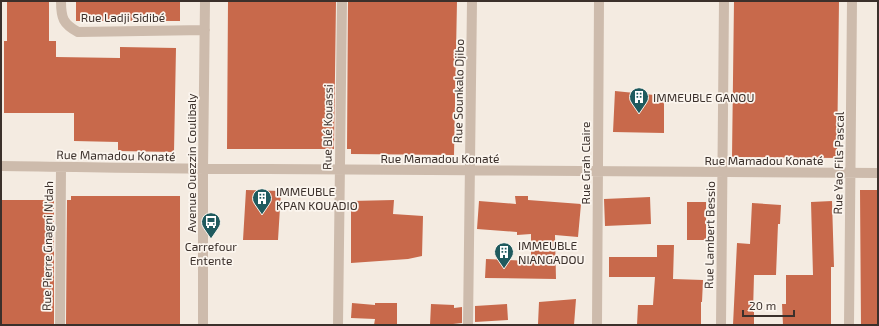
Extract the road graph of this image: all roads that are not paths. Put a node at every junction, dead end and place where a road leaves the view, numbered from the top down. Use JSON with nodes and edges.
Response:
{"nodes":[{"id":1,"x":61,"y":1,"type":"edge"},
{"id":2,"x":205,"y":1,"type":"edge"},
{"id":3,"x":342,"y":1,"type":"edge"},
{"id":4,"x":472,"y":1,"type":"edge"},
{"id":5,"x":599,"y":1,"type":"edge"},
{"id":6,"x":724,"y":1,"type":"edge"},
{"id":7,"x":852,"y":1,"type":"edge"},
{"id":8,"x":205,"y":30,"type":"junction"},
{"id":9,"x":1,"y":166,"type":"edge"},
{"id":10,"x":61,"y":166,"type":"junction"},
{"id":11,"x":203,"y":169,"type":"junction"},
{"id":12,"x":340,"y":170,"type":"junction"},
{"id":13,"x":470,"y":171,"type":"junction"},
{"id":14,"x":598,"y":172,"type":"junction"},
{"id":15,"x":723,"y":173,"type":"junction"},
{"id":16,"x":850,"y":173,"type":"junction"},
{"id":17,"x":878,"y":173,"type":"edge"},
{"id":18,"x":60,"y":325,"type":"edge"},
{"id":19,"x":203,"y":325,"type":"edge"},
{"id":20,"x":338,"y":325,"type":"edge"},
{"id":21,"x":468,"y":325,"type":"edge"},
{"id":22,"x":597,"y":325,"type":"edge"},
{"id":23,"x":721,"y":325,"type":"edge"},
{"id":24,"x":849,"y":325,"type":"edge"}],
"edges":[{"from":1,"to":8,"type":"street","name":"Rue Ladji Sidibé"},
{"from":2,"to":8,"type":"street","name":"Avenue Ouezzin Coulibaly"},
{"from":3,"to":12,"type":"street","name":"Rue Blé Kouassi"},
{"from":4,"to":13,"type":"street","name":"Rue Sounkalo Djibo"},
{"from":5,"to":14,"type":"street","name":"Rue Grah Claire"},
{"from":6,"to":15,"type":"street","name":"Rue Lambert Bessio"},
{"from":7,"to":16,"type":"street","name":"Rue Yao Fils Pascal"},
{"from":8,"to":11,"type":"street","name":"Avenue Ouezzin Coulibaly"},
{"from":9,"to":10,"type":"street","name":"Rue Mamadou Konaté"},
{"from":10,"to":11,"type":"street","name":"Rue Mamadou Konaté"},
{"from":10,"to":18,"type":"street","name":"Rue Pierre Gnagni N'dah"},
{"from":11,"to":12,"type":"street","name":"Rue Mamadou Konaté"},
{"from":11,"to":19,"type":"street","name":"Avenue Ouezzin Coulibaly"},
{"from":12,"to":13,"type":"street","name":"Rue Mamadou Konaté"},
{"from":12,"to":20,"type":"street","name":"Rue Blé Kouassi"},
{"from":13,"to":14,"type":"street","name":"Rue Mamadou Konaté"},
{"from":13,"to":21,"type":"street","name":"Rue Sounkalo Djibo"},
{"from":14,"to":15,"type":"street","name":"Rue Mamadou Konaté"},
{"from":14,"to":22,"type":"street","name":"Rue Grah Claire"},
{"from":15,"to":16,"type":"street","name":"Rue Mamadou Konaté"},
{"from":15,"to":23,"type":"street","name":"Rue Lambert Bessio"},
{"from":16,"to":17,"type":"street","name":"Rue Mamadou Konaté"},
{"from":16,"to":24,"type":"street","name":"Rue Yao Fils Pascal"}]}
